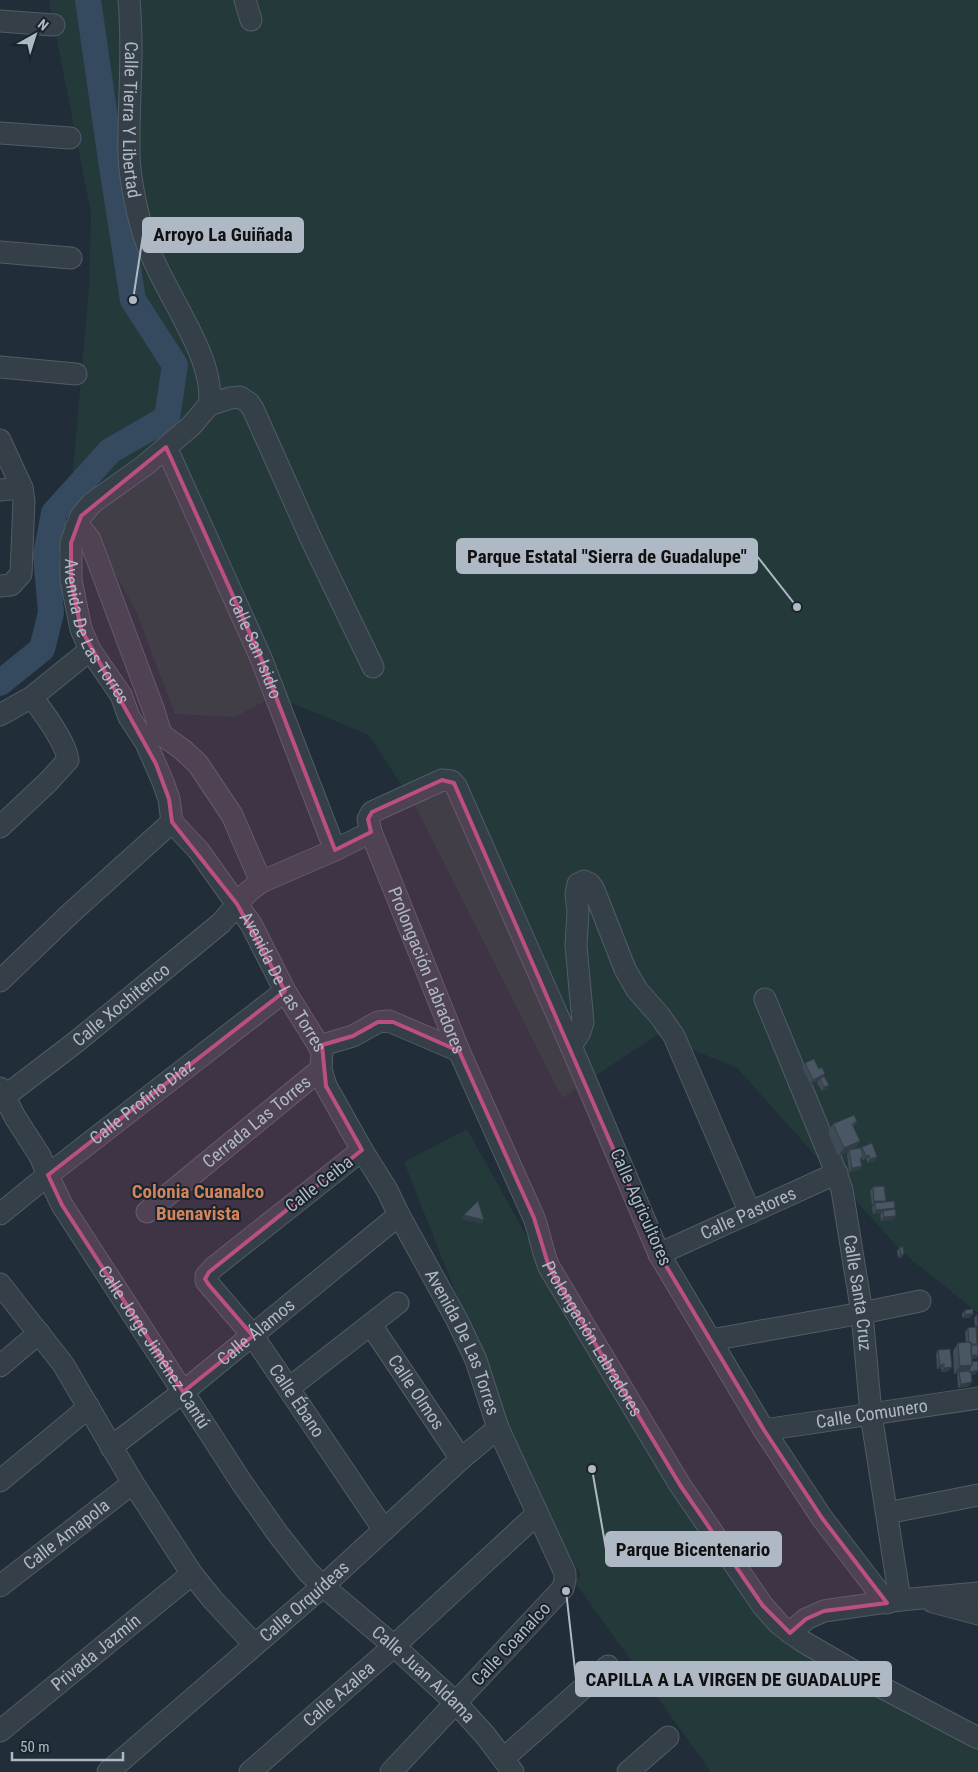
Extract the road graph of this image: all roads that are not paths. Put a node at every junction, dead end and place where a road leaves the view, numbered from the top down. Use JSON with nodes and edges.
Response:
{"nodes":[{"id":1,"x":129,"y":0,"type":"edge"},
{"id":2,"x":0,"y":21,"type":"edge"},
{"id":3,"x":54,"y":25,"type":"dead end"},
{"id":4,"x":0,"y":133,"type":"edge"},
{"id":5,"x":70,"y":138,"type":"dead end"},
{"id":6,"x":0,"y":252,"type":"edge"},
{"id":7,"x":72,"y":258,"type":"dead end"},
{"id":8,"x":0,"y":368,"type":"edge"},
{"id":9,"x":76,"y":374,"type":"dead end"},
{"id":10,"x":210,"y":404,"type":"junction"},
{"id":11,"x":0,"y":440,"type":"edge"},
{"id":12,"x":166,"y":447,"type":"junction"},
{"id":13,"x":22,"y":488,"type":"junction"},
{"id":14,"x":0,"y":490,"type":"edge"},
{"id":15,"x":76,"y":527,"type":"junction"},
{"id":16,"x":8,"y":584,"type":"edge"},
{"id":17,"x":90,"y":650,"type":"junction"},
{"id":18,"x":373,"y":667,"type":"dead end"},
{"id":19,"x":32,"y":696,"type":"junction"},
{"id":20,"x":0,"y":715,"type":"edge"},
{"id":21,"x":154,"y":739,"type":"junction"},
{"id":22,"x":451,"y":781,"type":"joint"},
{"id":23,"x":172,"y":822,"type":"junction"},
{"id":24,"x":370,"y":824,"type":"junction"},
{"id":25,"x":0,"y":827,"type":"edge"},
{"id":26,"x":335,"y":850,"type":"junction"},
{"id":27,"x":262,"y":882,"type":"junction"},
{"id":28,"x":237,"y":904,"type":"junction"},
{"id":29,"x":0,"y":981,"type":"edge"},
{"id":30,"x":285,"y":991,"type":"junction"},
{"id":31,"x":766,"y":999,"type":"dead end"},
{"id":32,"x":319,"y":1046,"type":"junction"},
{"id":33,"x":571,"y":1046,"type":"junction"},
{"id":34,"x":459,"y":1051,"type":"junction"},
{"id":35,"x":321,"y":1069,"type":"junction"},
{"id":36,"x":2,"y":1095,"type":"edge"},
{"id":37,"x":362,"y":1150,"type":"junction"},
{"id":38,"x":837,"y":1173,"type":"junction"},
{"id":39,"x":48,"y":1174,"type":"junction"},
{"id":40,"x":146,"y":1212,"type":"dead end"},
{"id":41,"x":750,"y":1212,"type":"junction"},
{"id":42,"x":0,"y":1214,"type":"edge"},
{"id":43,"x":399,"y":1215,"type":"junction"},
{"id":44,"x":659,"y":1254,"type":"junction"},
{"id":45,"x":206,"y":1276,"type":"joint"},
{"id":46,"x":3,"y":1294,"type":"edge"},
{"id":47,"x":920,"y":1301,"type":"dead end"},
{"id":48,"x":398,"y":1303,"type":"dead end"},
{"id":49,"x":862,"y":1313,"type":"junction"},
{"id":50,"x":371,"y":1325,"type":"junction"},
{"id":51,"x":39,"y":1333,"type":"junction"},
{"id":52,"x":253,"y":1336,"type":"junction"},
{"id":53,"x":711,"y":1340,"type":"junction"},
{"id":54,"x":0,"y":1366,"type":"edge"},
{"id":55,"x":289,"y":1388,"type":"junction"},
{"id":56,"x":183,"y":1392,"type":"junction"},
{"id":57,"x":978,"y":1398,"type":"edge"},
{"id":58,"x":89,"y":1406,"type":"junction"},
{"id":59,"x":871,"y":1414,"type":"junction"},
{"id":60,"x":498,"y":1428,"type":"junction"},
{"id":61,"x":764,"y":1430,"type":"junction"},
{"id":62,"x":111,"y":1447,"type":"junction"},
{"id":63,"x":462,"y":1459,"type":"junction"},
{"id":64,"x":0,"y":1481,"type":"edge"},
{"id":65,"x":133,"y":1483,"type":"junction"},
{"id":66,"x":978,"y":1495,"type":"edge"},
{"id":67,"x":887,"y":1512,"type":"junction"},
{"id":68,"x":537,"y":1514,"type":"junction"},
{"id":69,"x":384,"y":1530,"type":"junction"},
{"id":70,"x":192,"y":1574,"type":"junction"},
{"id":71,"x":566,"y":1580,"type":"joint"},
{"id":72,"x":0,"y":1586,"type":"edge"},
{"id":73,"x":323,"y":1586,"type":"junction"},
{"id":74,"x":978,"y":1593,"type":"edge"},
{"id":75,"x":902,"y":1601,"type":"junction"},
{"id":76,"x":978,"y":1614,"type":"edge"},
{"id":77,"x":790,"y":1633,"type":"junction"},
{"id":78,"x":254,"y":1644,"type":"junction"},
{"id":79,"x":394,"y":1646,"type":"junction"},
{"id":80,"x":608,"y":1666,"type":"dead end"},
{"id":81,"x":456,"y":1703,"type":"junction"},
{"id":82,"x":0,"y":1731,"type":"edge"},
{"id":83,"x":668,"y":1737,"type":"dead end"},
{"id":84,"x":978,"y":1738,"type":"edge"},
{"id":85,"x":508,"y":1766,"type":"edge"},
{"id":86,"x":398,"y":1769,"type":"edge"},
{"id":87,"x":108,"y":1772,"type":"edge"},
{"id":88,"x":250,"y":1772,"type":"edge"},
{"id":89,"x":628,"y":1772,"type":"edge"}],
"edges":[{"from":1,"to":10,"type":"street","name":"Calle Tierra Y Libertad"},
{"from":2,"to":3,"type":"street"},
{"from":4,"to":5,"type":"street"},
{"from":6,"to":7,"type":"street"},
{"from":8,"to":9,"type":"street"},
{"from":10,"to":12,"type":"street"},
{"from":10,"to":18,"type":"street"},
{"from":11,"to":13,"type":"street"},
{"from":12,"to":15,"type":"street"},
{"from":12,"to":26,"type":"street","name":"Calle San Isidro"},
{"from":13,"to":14,"type":"street"},
{"from":13,"to":16,"type":"street"},
{"from":15,"to":17,"type":"street","name":"Avenida De Las Torres"},
{"from":15,"to":21,"type":"street"},
{"from":17,"to":19,"type":"street"},
{"from":17,"to":21,"type":"street","name":"Avenida De Las Torres"},
{"from":19,"to":20,"type":"street"},
{"from":19,"to":25,"type":"street"},
{"from":21,"to":23,"type":"street","name":"Avenida De Las Torres"},
{"from":21,"to":27,"type":"street"},
{"from":22,"to":24,"type":"street","name":"Calle Xochitenco"},
{"from":22,"to":33,"type":"street","name":"Calle Agricultores"},
{"from":23,"to":28,"type":"street","name":"Avenida De Las Torres"},
{"from":23,"to":29,"type":"street"},
{"from":24,"to":26,"type":"street","name":"Calle Xochitenco"},
{"from":24,"to":34,"type":"street","name":"Prolongación Labradores"},
{"from":26,"to":27,"type":"street","name":"Calle Xochitenco"},
{"from":27,"to":28,"type":"street","name":"Calle Xochitenco"},
{"from":28,"to":30,"type":"street","name":"Avenida De Las Torres"},
{"from":28,"to":36,"type":"street","name":"Calle Xochitenco"},
{"from":30,"to":32,"type":"street","name":"Avenida De Las Torres"},
{"from":30,"to":39,"type":"street","name":"Calle Profirio Díaz"},
{"from":31,"to":38,"type":"street","name":"Calle Santa Cruz"},
{"from":32,"to":34,"type":"street"},
{"from":32,"to":35,"type":"street","name":"Avenida De Las Torres"},
{"from":33,"to":41,"type":"street"},
{"from":33,"to":44,"type":"street","name":"Calle Agricultores"},
{"from":34,"to":77,"type":"street","name":"Prolongación Labradores"},
{"from":35,"to":37,"type":"street","name":"Avenida De Las Torres"},
{"from":35,"to":40,"type":"street","name":"Cerrada Las Torres"},
{"from":36,"to":39,"type":"street","name":"Calle Jorge Jiménez Cantú"},
{"from":37,"to":43,"type":"street","name":"Avenida De Las Torres"},
{"from":37,"to":45,"type":"street","name":"Calle Ceiba"},
{"from":38,"to":41,"type":"street","name":"Calle Pastores"},
{"from":38,"to":49,"type":"street","name":"Calle Santa Cruz"},
{"from":39,"to":42,"type":"street","name":"Calle Profirio Díaz"},
{"from":39,"to":56,"type":"street","name":"Calle Jorge Jiménez Cantú"},
{"from":41,"to":44,"type":"street","name":"Calle Pastores"},
{"from":43,"to":52,"type":"street","name":"Calle Álamos"},
{"from":43,"to":60,"type":"street","name":"Avenida De Las Torres"},
{"from":44,"to":53,"type":"street","name":"Calle Agricultores"},
{"from":45,"to":52,"type":"street","name":"Calle Ébano"},
{"from":46,"to":51,"type":"street"},
{"from":47,"to":49,"type":"street"},
{"from":48,"to":50,"type":"street"},
{"from":49,"to":53,"type":"street"},
{"from":49,"to":59,"type":"street","name":"Calle Santa Cruz"},
{"from":50,"to":55,"type":"street"},
{"from":50,"to":63,"type":"street","name":"Calle Olmos"},
{"from":51,"to":54,"type":"street"},
{"from":51,"to":58,"type":"street"},
{"from":52,"to":55,"type":"street","name":"Calle Ébano"},
{"from":52,"to":56,"type":"street","name":"Calle Álamos"},
{"from":53,"to":61,"type":"street","name":"Calle Agricultores"},
{"from":55,"to":69,"type":"street","name":"Calle Ébano"},
{"from":56,"to":62,"type":"street","name":"Calle Álamos"},
{"from":56,"to":73,"type":"street","name":"Calle Jorge Jiménez Cantú"},
{"from":57,"to":59,"type":"street","name":"Calle Comunero"},
{"from":58,"to":62,"type":"street"},
{"from":58,"to":64,"type":"street"},
{"from":59,"to":61,"type":"street","name":"Calle Comunero"},
{"from":59,"to":67,"type":"street","name":"Calle Santa Cruz"},
{"from":60,"to":63,"type":"street","name":"Calle Orquídeas"},
{"from":60,"to":68,"type":"street","name":"Avenida De Las Torres"},
{"from":61,"to":75,"type":"street","name":"Calle Agricultores"},
{"from":62,"to":65,"type":"street"},
{"from":63,"to":69,"type":"street","name":"Calle Orquídeas"},
{"from":65,"to":70,"type":"street"},
{"from":65,"to":72,"type":"street","name":"Calle Amapola"},
{"from":66,"to":67,"type":"street"},
{"from":67,"to":75,"type":"street","name":"Calle Santa Cruz"},
{"from":68,"to":71,"type":"street","name":"Avenida De Las Torres"},
{"from":68,"to":79,"type":"street","name":"Calle Azalea"},
{"from":69,"to":73,"type":"street","name":"Calle Orquídeas"},
{"from":70,"to":78,"type":"street"},
{"from":70,"to":82,"type":"street","name":"Privada Jazmín"},
{"from":71,"to":81,"type":"street","name":"Calle Coanalco"},
{"from":73,"to":78,"type":"street","name":"Calle Orquídeas"},
{"from":73,"to":79,"type":"street","name":"Calle Juan Aldama"},
{"from":74,"to":75,"type":"street"},
{"from":75,"to":76,"type":"street"},
{"from":75,"to":77,"type":"street"},
{"from":77,"to":84,"type":"street","name":"Prolongación Labradores"},
{"from":78,"to":87,"type":"street","name":"Calle Orquídeas"},
{"from":79,"to":81,"type":"street","name":"Calle Juan Aldama"},
{"from":79,"to":88,"type":"street","name":"Calle Azalea"},
{"from":80,"to":85,"type":"street"},
{"from":81,"to":85,"type":"street","name":"Calle Juan Aldama"},
{"from":81,"to":86,"type":"street","name":"Calle Coanalco"},
{"from":83,"to":89,"type":"street"}]}
